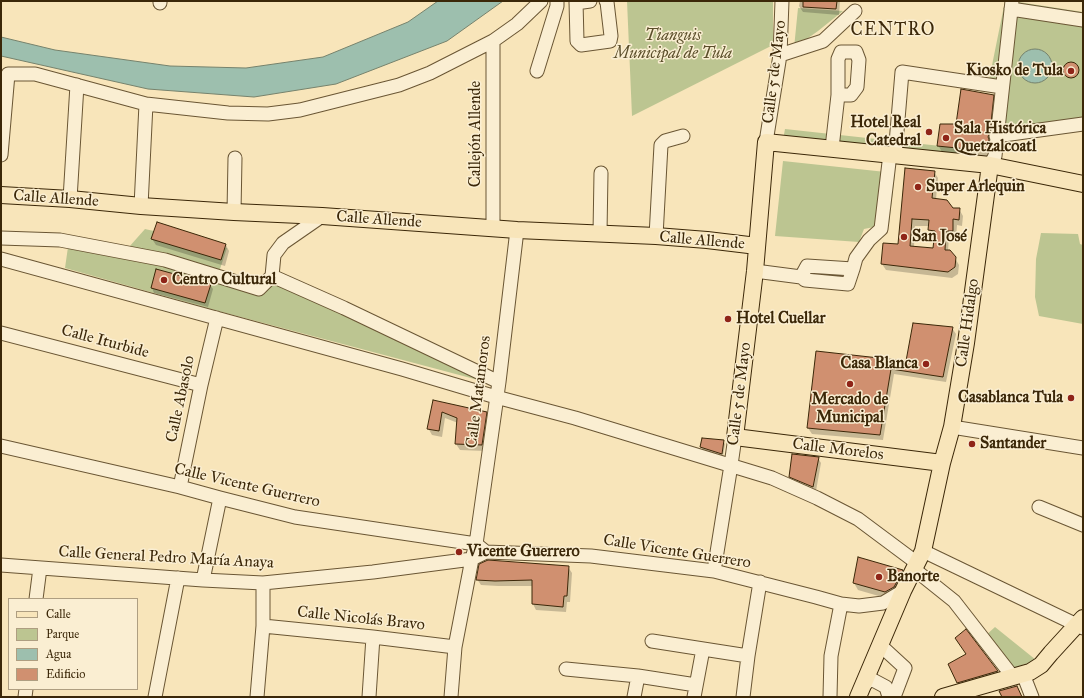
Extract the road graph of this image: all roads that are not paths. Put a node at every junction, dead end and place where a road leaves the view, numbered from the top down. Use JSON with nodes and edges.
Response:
{"nodes":[{"id":1,"x":557,"y":1,"type":"edge"},
{"id":2,"x":590,"y":1,"type":"edge"},
{"id":3,"x":606,"y":1,"type":"edge"},
{"id":4,"x":782,"y":1,"type":"edge"},
{"id":5,"x":539,"y":2,"type":"edge"},
{"id":6,"x":576,"y":2,"type":"edge"},
{"id":7,"x":1011,"y":5,"type":"edge"},
{"id":8,"x":856,"y":11,"type":"dead end"},
{"id":9,"x":1083,"y":20,"type":"edge"},
{"id":10,"x":493,"y":41,"type":"junction"},
{"id":11,"x":780,"y":55,"type":"junction"},
{"id":12,"x":537,"y":71,"type":"dead end"},
{"id":13,"x":77,"y":85,"type":"junction"},
{"id":14,"x":1002,"y":87,"type":"junction"},
{"id":15,"x":838,"y":95,"type":"dead end"},
{"id":16,"x":146,"y":104,"type":"junction"},
{"id":17,"x":1083,"y":124,"type":"edge"},
{"id":18,"x":683,"y":136,"type":"dead end"},
{"id":19,"x":996,"y":136,"type":"junction"},
{"id":20,"x":766,"y":142,"type":"junction"},
{"id":21,"x":832,"y":148,"type":"junction"},
{"id":22,"x":1,"y":154,"type":"edge"},
{"id":23,"x":893,"y":155,"type":"junction"},
{"id":24,"x":234,"y":158,"type":"dead end"},
{"id":25,"x":990,"y":164,"type":"junction"},
{"id":26,"x":601,"y":173,"type":"dead end"},
{"id":27,"x":1083,"y":184,"type":"edge"},
{"id":28,"x":1,"y":195,"type":"edge"},
{"id":29,"x":70,"y":199,"type":"junction"},
{"id":30,"x":141,"y":206,"type":"junction"},
{"id":31,"x":234,"y":212,"type":"junction"},
{"id":32,"x":322,"y":216,"type":"junction"},
{"id":33,"x":493,"y":228,"type":"junction"},
{"id":34,"x":517,"y":230,"type":"junction"},
{"id":35,"x":600,"y":233,"type":"junction"},
{"id":36,"x":656,"y":236,"type":"junction"},
{"id":37,"x":1,"y":238,"type":"edge"},
{"id":38,"x":757,"y":246,"type":"junction"},
{"id":39,"x":1,"y":259,"type":"edge"},
{"id":40,"x":755,"y":271,"type":"junction"},
{"id":41,"x":272,"y":276,"type":"junction"},
{"id":42,"x":217,"y":318,"type":"junction"},
{"id":43,"x":1,"y":333,"type":"edge"},
{"id":44,"x":499,"y":382,"type":"junction"},
{"id":45,"x":201,"y":385,"type":"junction"},
{"id":46,"x":496,"y":397,"type":"junction"},
{"id":47,"x":952,"y":427,"type":"junction"},
{"id":48,"x":735,"y":437,"type":"junction"},
{"id":49,"x":1,"y":446,"type":"edge"},
{"id":50,"x":1083,"y":448,"type":"edge"},
{"id":51,"x":942,"y":464,"type":"junction"},
{"id":52,"x":731,"y":465,"type":"junction"},
{"id":53,"x":180,"y":487,"type":"junction"},
{"id":54,"x":220,"y":498,"type":"junction"},
{"id":55,"x":1039,"y":507,"type":"dead end"},
{"id":56,"x":1083,"y":525,"type":"edge"},
{"id":57,"x":481,"y":548,"type":"junction"},
{"id":58,"x":472,"y":559,"type":"junction"},
{"id":59,"x":918,"y":561,"type":"junction"},
{"id":60,"x":1,"y":565,"type":"edge"},
{"id":61,"x":40,"y":568,"type":"junction"},
{"id":62,"x":714,"y":571,"type":"junction"},
{"id":63,"x":178,"y":578,"type":"junction"},
{"id":64,"x":203,"y":580,"type":"junction"},
{"id":65,"x":760,"y":582,"type":"junction"},
{"id":66,"x":264,"y":583,"type":"junction"},
{"id":67,"x":903,"y":591,"type":"junction"},
{"id":68,"x":36,"y":598,"type":"edge"},
{"id":69,"x":841,"y":604,"type":"junction"},
{"id":70,"x":1081,"y":624,"type":"edge"},
{"id":71,"x":263,"y":626,"type":"junction"},
{"id":72,"x":373,"y":637,"type":"junction"},
{"id":73,"x":652,"y":642,"type":"dead end"},
{"id":74,"x":880,"y":645,"type":"junction"},
{"id":75,"x":455,"y":647,"type":"junction"},
{"id":76,"x":703,"y":650,"type":"junction"},
{"id":77,"x":748,"y":656,"type":"junction"},
{"id":78,"x":566,"y":669,"type":"dead end"},
{"id":79,"x":638,"y":676,"type":"junction"},
{"id":80,"x":1018,"y":676,"type":"junction"},
{"id":81,"x":695,"y":691,"type":"edge"},
{"id":82,"x":861,"y":691,"type":"edge"},
{"id":83,"x":155,"y":697,"type":"edge"},
{"id":84,"x":258,"y":697,"type":"edge"},
{"id":85,"x":369,"y":697,"type":"edge"},
{"id":86,"x":450,"y":697,"type":"edge"},
{"id":87,"x":634,"y":697,"type":"edge"},
{"id":88,"x":743,"y":697,"type":"edge"},
{"id":89,"x":830,"y":697,"type":"edge"},
{"id":90,"x":889,"y":697,"type":"edge"},
{"id":91,"x":894,"y":697,"type":"edge"},
{"id":92,"x":943,"y":697,"type":"edge"},
{"id":93,"x":1032,"y":697,"type":"edge"}],
"edges":[{"from":1,"to":12,"type":"street"},
{"from":2,"to":6,"type":"street"},
{"from":3,"to":6,"type":"street"},
{"from":4,"to":11,"type":"street","name":"Calle 5 de Mayo"},
{"from":5,"to":10,"type":"street"},
{"from":7,"to":9,"type":"street"},
{"from":7,"to":14,"type":"street"},
{"from":8,"to":11,"type":"street"},
{"from":10,"to":16,"type":"street"},
{"from":10,"to":33,"type":"street","name":"Callejón Allende"},
{"from":11,"to":20,"type":"street","name":"Calle 5 de Mayo"},
{"from":13,"to":16,"type":"street"},
{"from":13,"to":22,"type":"street"},
{"from":13,"to":29,"type":"street"},
{"from":14,"to":19,"type":"street"},
{"from":14,"to":23,"type":"street"},
{"from":15,"to":21,"type":"street"},
{"from":16,"to":30,"type":"street"},
{"from":17,"to":19,"type":"street"},
{"from":18,"to":36,"type":"street"},
{"from":19,"to":25,"type":"street"},
{"from":20,"to":21,"type":"main road"},
{"from":20,"to":38,"type":"main road","name":"Calle 5 de Mayo"},
{"from":21,"to":23,"type":"main road"},
{"from":23,"to":25,"type":"main road"},
{"from":23,"to":40,"type":"street"},
{"from":24,"to":31,"type":"street"},
{"from":25,"to":27,"type":"main road"},
{"from":25,"to":47,"type":"main road","name":"Calle Hidalgo"},
{"from":26,"to":35,"type":"street"},
{"from":28,"to":29,"type":"main road","name":"Calle Allende"},
{"from":29,"to":30,"type":"main road","name":"Calle Allende"},
{"from":30,"to":31,"type":"main road","name":"Calle Allende"},
{"from":31,"to":32,"type":"main road","name":"Calle Allende"},
{"from":32,"to":33,"type":"main road","name":"Calle Allende"},
{"from":32,"to":41,"type":"street"},
{"from":33,"to":34,"type":"main road","name":"Calle Allende"},
{"from":34,"to":35,"type":"main road","name":"Calle Allende"},
{"from":34,"to":44,"type":"street","name":"Calle Matamoros"},
{"from":35,"to":36,"type":"main road","name":"Calle Allende"},
{"from":36,"to":38,"type":"main road","name":"Calle Allende"},
{"from":37,"to":41,"type":"street"},
{"from":38,"to":40,"type":"main road","name":"Calle 5 de Mayo"},
{"from":39,"to":42,"type":"street"},
{"from":40,"to":48,"type":"main road","name":"Calle 5 de Mayo"},
{"from":41,"to":44,"type":"street"},
{"from":42,"to":45,"type":"street","name":"Calle Abasolo"},
{"from":42,"to":46,"type":"street"},
{"from":43,"to":45,"type":"street","name":"Calle Iturbide"},
{"from":44,"to":46,"type":"street","name":"Calle Matamoros"},
{"from":45,"to":53,"type":"street","name":"Calle Abasolo"},
{"from":46,"to":52,"type":"street"},
{"from":46,"to":57,"type":"street","name":"Calle Matamoros"},
{"from":47,"to":50,"type":"street"},
{"from":47,"to":51,"type":"main road","name":"Calle Hidalgo"},
{"from":48,"to":51,"type":"main road","name":"Calle Morelos"},
{"from":48,"to":52,"type":"street","name":"Calle 5 de Mayo"},
{"from":49,"to":53,"type":"street","name":"Calle Vicente Guerrero"},
{"from":51,"to":59,"type":"main road","name":"Calle Hidalgo"},
{"from":52,"to":59,"type":"street"},
{"from":52,"to":62,"type":"street","name":"Calle 5 de Mayo"},
{"from":53,"to":54,"type":"street","name":"Calle Vicente Guerrero"},
{"from":54,"to":57,"type":"street","name":"Calle Vicente Guerrero"},
{"from":54,"to":64,"type":"street"},
{"from":55,"to":56,"type":"street"},
{"from":57,"to":58,"type":"street","name":"Calle Vicente Guerrero"},
{"from":57,"to":62,"type":"street","name":"Calle Vicente Guerrero"},
{"from":58,"to":66,"type":"street","name":"Calle General Pedro María Anaya"},
{"from":58,"to":75,"type":"street"},
{"from":59,"to":67,"type":"main road","name":"Calle Hidalgo"},
{"from":59,"to":70,"type":"street"},
{"from":59,"to":80,"type":"street"},
{"from":60,"to":61,"type":"street","name":"Calle General Pedro María Anaya"},
{"from":61,"to":63,"type":"street","name":"Calle General Pedro María Anaya"},
{"from":61,"to":68,"type":"street"},
{"from":62,"to":65,"type":"street","name":"Calle Vicente Guerrero"},
{"from":63,"to":64,"type":"street","name":"Calle General Pedro María Anaya"},
{"from":63,"to":83,"type":"street"},
{"from":64,"to":66,"type":"street","name":"Calle General Pedro María Anaya"},
{"from":65,"to":69,"type":"street","name":"Calle Vicente Guerrero"},
{"from":65,"to":77,"type":"street"},
{"from":66,"to":71,"type":"street"},
{"from":67,"to":69,"type":"street","name":"Calle Vicente Guerrero"},
{"from":67,"to":74,"type":"main road","name":"Calle Hidalgo"},
{"from":69,"to":89,"type":"street"},
{"from":70,"to":80,"type":"main road"},
{"from":71,"to":72,"type":"street","name":"Calle Nicolás Bravo"},
{"from":71,"to":84,"type":"street"},
{"from":72,"to":75,"type":"street","name":"Calle Nicolás Bravo"},
{"from":72,"to":85,"type":"street"},
{"from":73,"to":76,"type":"street"},
{"from":74,"to":82,"type":"main road","name":"Calle Hidalgo"},
{"from":74,"to":91,"type":"street"},
{"from":75,"to":86,"type":"street"},
{"from":76,"to":77,"type":"street"},
{"from":76,"to":81,"type":"street"},
{"from":77,"to":88,"type":"street"},
{"from":78,"to":79,"type":"street"},
{"from":79,"to":81,"type":"street"},
{"from":79,"to":87,"type":"street"},
{"from":80,"to":92,"type":"main road"},
{"from":80,"to":93,"type":"street"},
{"from":82,"to":90,"type":"street"}]}
